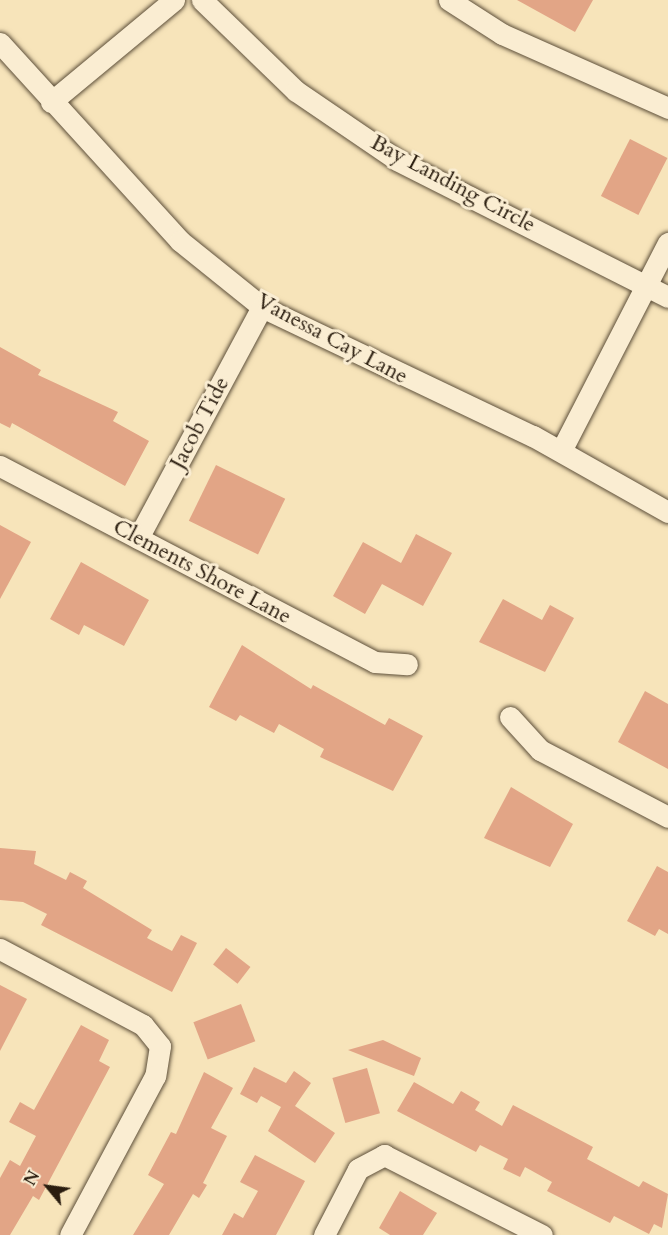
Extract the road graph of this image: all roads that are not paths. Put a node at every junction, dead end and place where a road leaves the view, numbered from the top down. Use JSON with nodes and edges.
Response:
{"nodes":[{"id":1,"x":174,"y":0,"type":"edge"},
{"id":2,"x":202,"y":0,"type":"edge"},
{"id":3,"x":457,"y":2,"type":"edge"},
{"id":4,"x":0,"y":42,"type":"edge"},
{"id":5,"x":51,"y":102,"type":"junction"},
{"id":6,"x":668,"y":108,"type":"edge"},
{"id":7,"x":668,"y":243,"type":"edge"},
{"id":8,"x":646,"y":285,"type":"junction"},
{"id":9,"x":668,"y":297,"type":"edge"},
{"id":10,"x":262,"y":307,"type":"junction"},
{"id":11,"x":561,"y":451,"type":"junction"},
{"id":12,"x":0,"y":466,"type":"edge"},
{"id":13,"x":668,"y":512,"type":"edge"},
{"id":14,"x":138,"y":538,"type":"junction"},
{"id":15,"x":407,"y":664,"type":"dead end"},
{"id":16,"x":510,"y":717,"type":"dead end"},
{"id":17,"x":668,"y":816,"type":"edge"},
{"id":18,"x":0,"y":949,"type":"edge"},
{"id":19,"x":70,"y":1235,"type":"edge"},
{"id":20,"x":324,"y":1235,"type":"edge"},
{"id":21,"x":542,"y":1235,"type":"edge"}],
"edges":[{"from":1,"to":5,"type":"street"},
{"from":2,"to":8,"type":"street","name":"Bay Landing Circle"},
{"from":3,"to":6,"type":"street"},
{"from":4,"to":5,"type":"street","name":"Vanessa Cay Lane"},
{"from":5,"to":10,"type":"street","name":"Vanessa Cay Lane"},
{"from":7,"to":8,"type":"street"},
{"from":8,"to":9,"type":"street","name":"Bay Landing Circle"},
{"from":8,"to":11,"type":"street"},
{"from":10,"to":11,"type":"street","name":"Vanessa Cay Lane"},
{"from":10,"to":14,"type":"street","name":"Jacob Tide"},
{"from":11,"to":13,"type":"street","name":"Vanessa Cay Lane"},
{"from":12,"to":14,"type":"street","name":"Clements Shore Lane"},
{"from":14,"to":15,"type":"street","name":"Clements Shore Lane"},
{"from":16,"to":17,"type":"street"},
{"from":18,"to":19,"type":"street"},
{"from":20,"to":21,"type":"street"}]}
